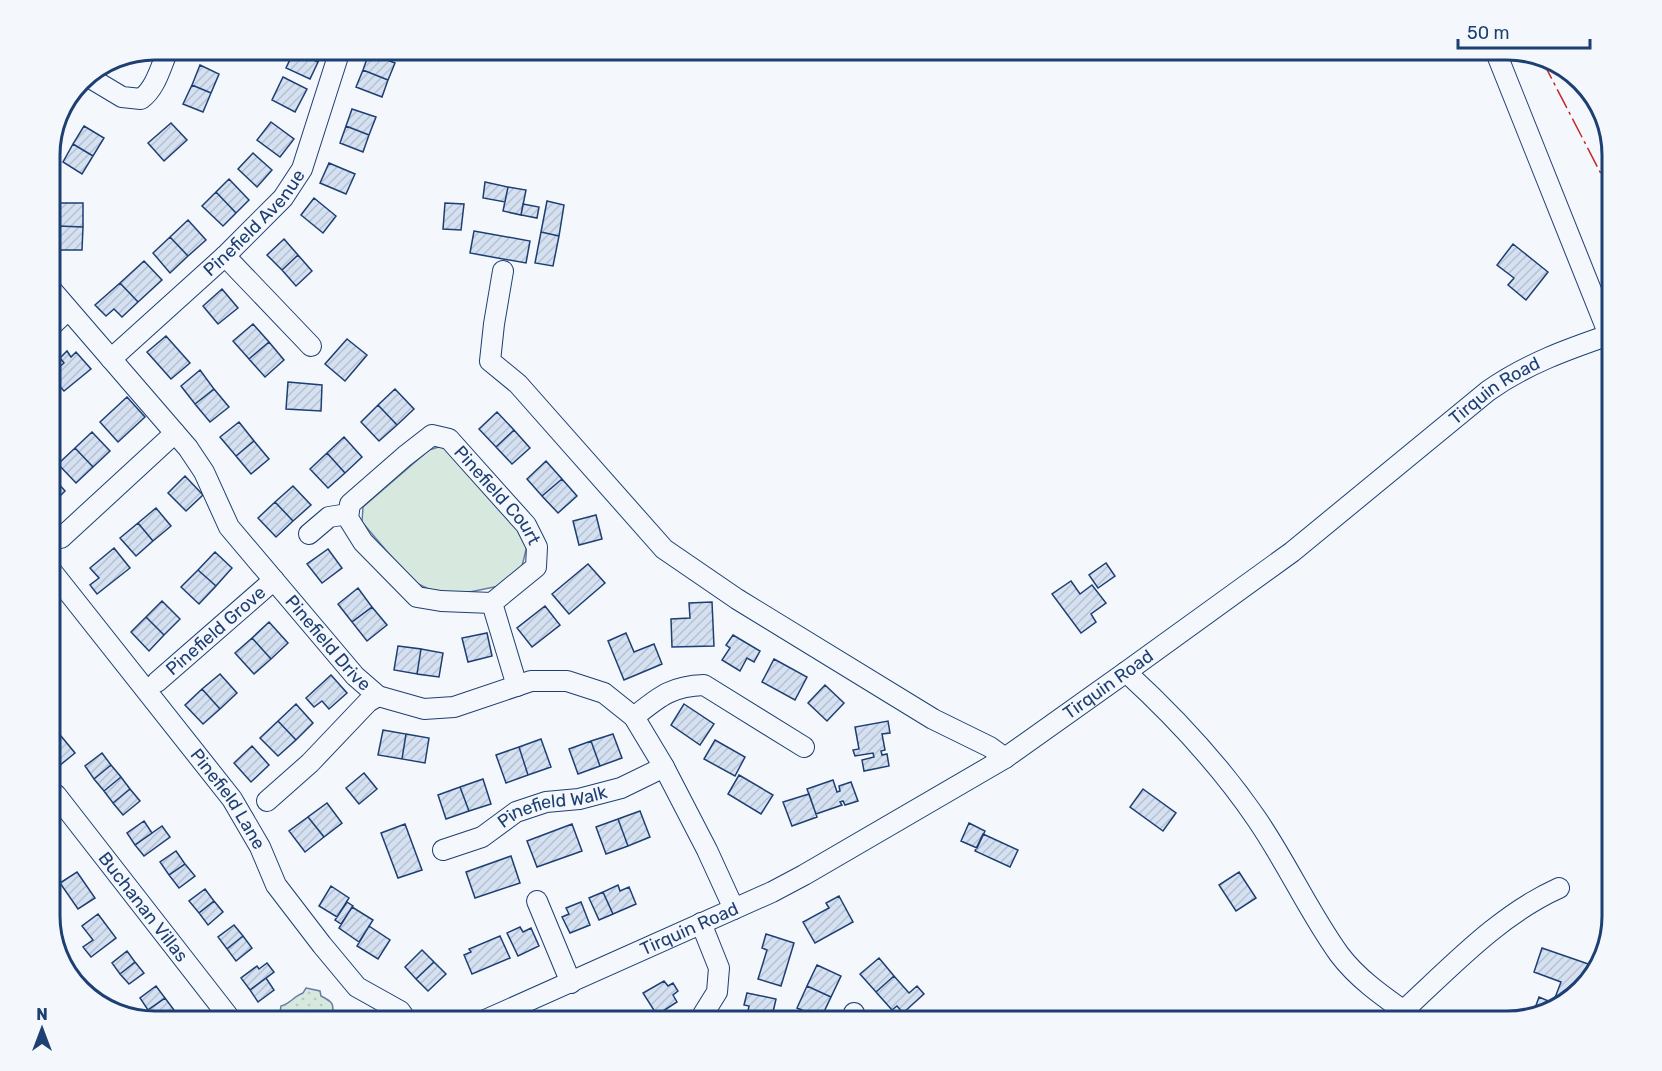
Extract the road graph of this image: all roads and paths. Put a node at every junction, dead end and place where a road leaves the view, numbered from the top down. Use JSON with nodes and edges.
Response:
{"nodes":[{"id":1,"x":164,"y":60,"type":"edge"},
{"id":2,"x":337,"y":60,"type":"edge"},
{"id":3,"x":1499,"y":60,"type":"edge"},
{"id":4,"x":96,"y":81,"type":"edge"},
{"id":5,"x":225,"y":256,"type":"junction"},
{"id":6,"x":503,"y":271,"type":"dead end"},
{"id":7,"x":60,"y":300,"type":"edge"},
{"id":8,"x":68,"y":310,"type":"junction"},
{"id":9,"x":1602,"y":313,"type":"edge"},
{"id":10,"x":60,"y":318,"type":"edge"},
{"id":11,"x":1602,"y":338,"type":"edge"},
{"id":12,"x":311,"y":346,"type":"dead end"},
{"id":13,"x":111,"y":359,"type":"junction"},
{"id":14,"x":175,"y":433,"type":"junction"},
{"id":15,"x":348,"y":514,"type":"junction"},
{"id":16,"x":309,"y":534,"type":"dead end"},
{"id":17,"x":61,"y":538,"type":"dead end"},
{"id":18,"x":274,"y":580,"type":"junction"},
{"id":19,"x":60,"y":582,"type":"edge"},
{"id":20,"x":492,"y":603,"type":"junction"},
{"id":21,"x":1126,"y":672,"type":"junction"},
{"id":22,"x":157,"y":682,"type":"dead end"},
{"id":23,"x":517,"y":686,"type":"junction"},
{"id":24,"x":378,"y":696,"type":"junction"},
{"id":25,"x":634,"y":717,"type":"junction"},
{"id":26,"x":804,"y":747,"type":"dead end"},
{"id":27,"x":1005,"y":758,"type":"junction"},
{"id":28,"x":664,"y":767,"type":"junction"},
{"id":29,"x":60,"y":800,"type":"edge"},
{"id":30,"x":267,"y":801,"type":"dead end"},
{"id":31,"x":444,"y":850,"type":"dead end"},
{"id":32,"x":1559,"y":888,"type":"dead end"},
{"id":33,"x":537,"y":901,"type":"dead end"},
{"id":34,"x":734,"y":909,"type":"junction"},
{"id":35,"x":701,"y":923,"type":"junction"},
{"id":36,"x":571,"y":983,"type":"junction"},
{"id":37,"x":223,"y":1011,"type":"edge"},
{"id":38,"x":400,"y":1011,"type":"edge"},
{"id":39,"x":508,"y":1011,"type":"edge"},
{"id":40,"x":706,"y":1011,"type":"edge"},
{"id":41,"x":1404,"y":1011,"type":"edge"},
{"id":42,"x":1416,"y":1011,"type":"edge"}],
"edges":[{"from":1,"to":4,"type":"street"},
{"from":2,"to":5,"type":"street","name":"Pinefield Avenue"},
{"from":3,"to":9,"type":"street"},
{"from":5,"to":12,"type":"street"},
{"from":5,"to":13,"type":"street","name":"Pinefield Avenue"},
{"from":6,"to":27,"type":"street"},
{"from":7,"to":8,"type":"street","name":"Pinefield Drive"},
{"from":8,"to":10,"type":"street"},
{"from":8,"to":13,"type":"street","name":"Pinefield Drive"},
{"from":11,"to":21,"type":"street","name":"Tirquin Road"},
{"from":13,"to":14,"type":"street","name":"Pinefield Drive"},
{"from":14,"to":17,"type":"street"},
{"from":14,"to":18,"type":"street","name":"Pinefield Drive"},
{"from":15,"to":16,"type":"street"},
{"from":15,"to":20,"type":"street"},
{"from":15,"to":20,"type":"street","name":"Pinefield Court"},
{"from":18,"to":22,"type":"street","name":"Pinefield Grove"},
{"from":18,"to":24,"type":"street","name":"Pinefield Drive"},
{"from":19,"to":38,"type":"street","name":"Pinefield Lane"},
{"from":20,"to":23,"type":"street"},
{"from":21,"to":27,"type":"street","name":"Tirquin Road"},
{"from":21,"to":41,"type":"street"},
{"from":23,"to":24,"type":"street","name":"Pinefield Drive"},
{"from":23,"to":25,"type":"street","name":"Pinefield Drive"},
{"from":24,"to":30,"type":"street"},
{"from":25,"to":26,"type":"street"},
{"from":25,"to":28,"type":"street","name":"Pinefield Drive"},
{"from":27,"to":34,"type":"street","name":"Tirquin Road"},
{"from":28,"to":31,"type":"street","name":"Pinefield Walk"},
{"from":28,"to":34,"type":"street","name":"Pinefield Drive"},
{"from":29,"to":37,"type":"street","name":"Buchanan Villas"},
{"from":32,"to":42,"type":"street"},
{"from":33,"to":36,"type":"street"},
{"from":34,"to":35,"type":"street","name":"Tirquin Road"},
{"from":35,"to":36,"type":"street","name":"Tirquin Road"},
{"from":35,"to":40,"type":"street"},
{"from":36,"to":39,"type":"street","name":"Tirquin Road"}]}
